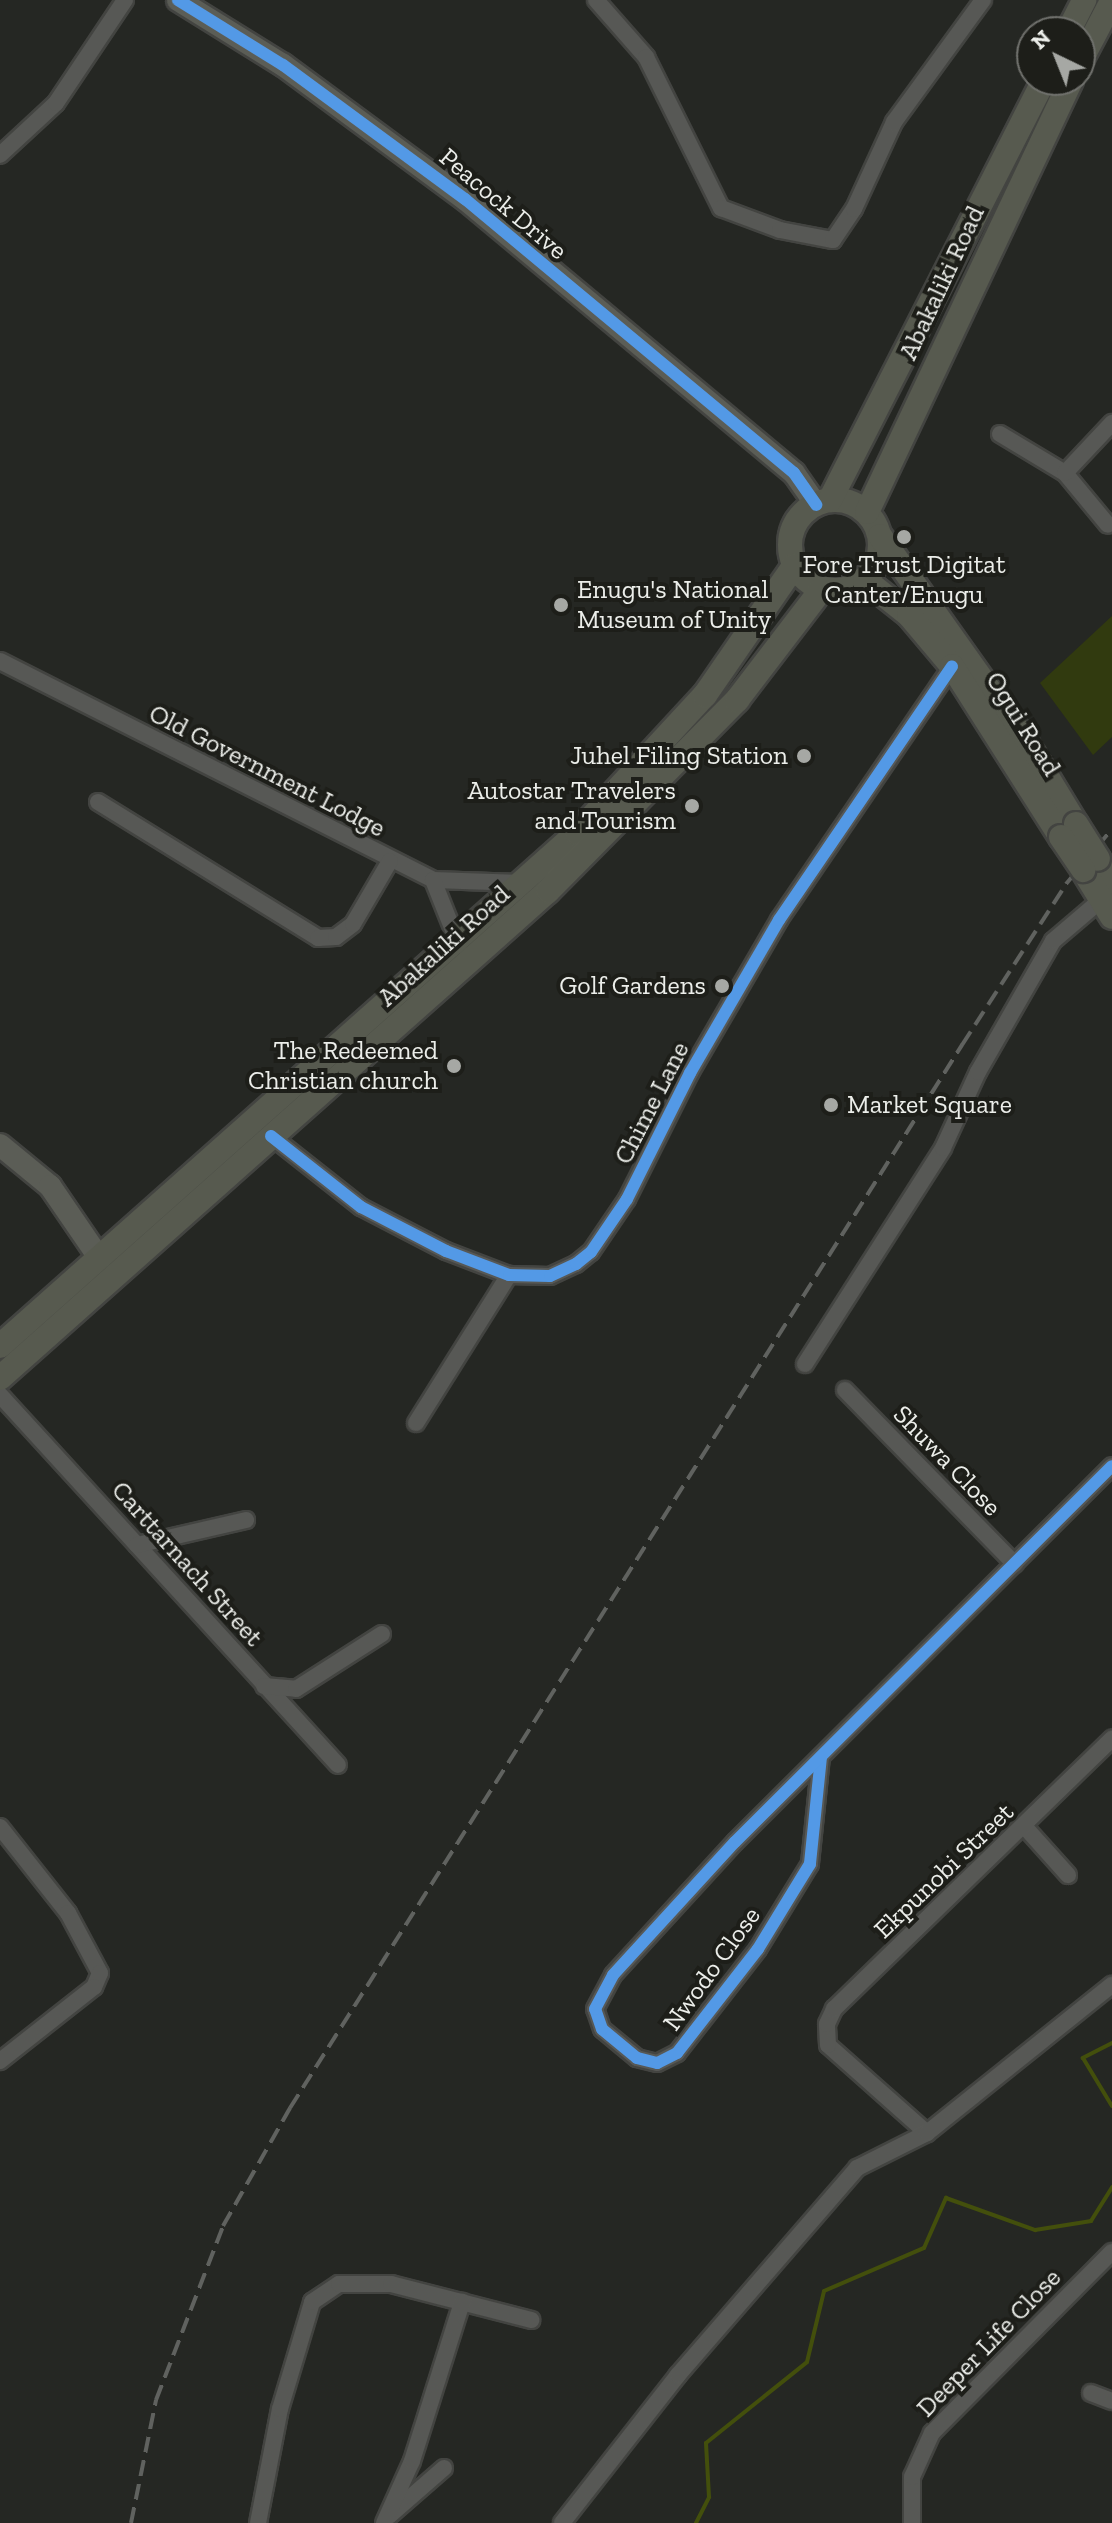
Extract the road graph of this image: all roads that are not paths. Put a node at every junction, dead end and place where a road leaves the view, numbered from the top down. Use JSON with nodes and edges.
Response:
{"nodes":[{"id":1,"x":125,"y":0,"type":"edge"},
{"id":2,"x":178,"y":0,"type":"edge"},
{"id":3,"x":596,"y":0,"type":"edge"},
{"id":4,"x":983,"y":0,"type":"edge"},
{"id":5,"x":1112,"y":1,"type":"edge"},
{"id":6,"x":1096,"y":32,"type":"edge"},
{"id":7,"x":1036,"y":96,"type":"edge"},
{"id":8,"x":1063,"y":96,"type":"edge"},
{"id":9,"x":0,"y":155,"type":"edge"},
{"id":10,"x":1112,"y":423,"type":"edge"},
{"id":11,"x":1000,"y":434,"type":"dead end"},
{"id":12,"x":1065,"y":473,"type":"junction"},
{"id":13,"x":823,"y":503,"type":"junction"},
{"id":14,"x":867,"y":512,"type":"junction"},
{"id":15,"x":1108,"y":525,"type":"dead end"},
{"id":16,"x":880,"y":536,"type":"junction"},
{"id":17,"x":794,"y":566,"type":"junction"},
{"id":18,"x":865,"y":580,"type":"junction"},
{"id":19,"x":822,"y":589,"type":"junction"},
{"id":20,"x":0,"y":661,"type":"edge"},
{"id":21,"x":952,"y":666,"type":"junction"},
{"id":22,"x":686,"y":736,"type":"junction"},
{"id":23,"x":98,"y":802,"type":"dead end"},
{"id":24,"x":1068,"y":831,"type":"junction"},
{"id":25,"x":390,"y":861,"type":"junction"},
{"id":26,"x":433,"y":880,"type":"junction"},
{"id":27,"x":530,"y":891,"type":"junction"},
{"id":28,"x":1108,"y":900,"type":"edge"},
{"id":29,"x":463,"y":951,"type":"junction"},
{"id":30,"x":271,"y":1136,"type":"junction"},
{"id":31,"x":0,"y":1145,"type":"edge"},
{"id":32,"x":100,"y":1259,"type":"junction"},
{"id":33,"x":509,"y":1275,"type":"junction"},
{"id":34,"x":0,"y":1346,"type":"edge"},
{"id":35,"x":805,"y":1364,"type":"dead end"},
{"id":36,"x":0,"y":1378,"type":"edge"},
{"id":37,"x":845,"y":1390,"type":"dead end"},
{"id":38,"x":0,"y":1395,"type":"edge"},
{"id":39,"x":416,"y":1423,"type":"dead end"},
{"id":40,"x":1112,"y":1466,"type":"edge"},
{"id":41,"x":246,"y":1520,"type":"dead end"},
{"id":42,"x":137,"y":1545,"type":"junction"},
{"id":43,"x":1015,"y":1564,"type":"junction"},
{"id":44,"x":382,"y":1634,"type":"dead end"},
{"id":45,"x":264,"y":1686,"type":"junction"},
{"id":46,"x":1112,"y":1739,"type":"edge"},
{"id":47,"x":821,"y":1757,"type":"junction"},
{"id":48,"x":338,"y":1765,"type":"dead end"},
{"id":49,"x":1024,"y":1826,"type":"junction"},
{"id":50,"x":0,"y":1829,"type":"edge"},
{"id":51,"x":1068,"y":1875,"type":"dead end"},
{"id":52,"x":1112,"y":1985,"type":"edge"},
{"id":53,"x":0,"y":2061,"type":"edge"},
{"id":54,"x":927,"y":2133,"type":"junction"},
{"id":55,"x":1112,"y":2252,"type":"edge"},
{"id":56,"x":462,"y":2302,"type":"junction"},
{"id":57,"x":531,"y":2320,"type":"dead end"},
{"id":58,"x":1091,"y":2393,"type":"dead end"},
{"id":59,"x":1112,"y":2401,"type":"edge"},
{"id":60,"x":444,"y":2468,"type":"dead end"},
{"id":61,"x":384,"y":2521,"type":"edge"},
{"id":62,"x":258,"y":2523,"type":"edge"},
{"id":63,"x":562,"y":2523,"type":"edge"},
{"id":64,"x":912,"y":2523,"type":"edge"}],
"edges":[{"from":1,"to":9,"type":"street"},
{"from":2,"to":13,"type":"street","name":"Peacock Drive"},
{"from":3,"to":4,"type":"street"},
{"from":5,"to":6,"type":"main road"},
{"from":7,"to":13,"type":"main road","name":"Abakaliki Road"},
{"from":8,"to":14,"type":"main road","name":"Abakaliki Road"},
{"from":10,"to":12,"type":"street"},
{"from":11,"to":12,"type":"street"},
{"from":12,"to":15,"type":"street"},
{"from":13,"to":14,"type":"main road"},
{"from":13,"to":17,"type":"main road"},
{"from":14,"to":16,"type":"main road"},
{"from":16,"to":18,"type":"main road"},
{"from":16,"to":24,"type":"main road","name":"Ogui Road"},
{"from":17,"to":19,"type":"main road"},
{"from":17,"to":22,"type":"main road","name":"Abakaliki Road"},
{"from":18,"to":19,"type":"main road"},
{"from":18,"to":21,"type":"main road","name":"Ogui Road"},
{"from":19,"to":22,"type":"main road","name":"Abakaliki Road"},
{"from":20,"to":25,"type":"street","name":"Old Government Lodge"},
{"from":21,"to":24,"type":"main road","name":"Ogui Road"},
{"from":21,"to":33,"type":"street","name":"Chime Lane"},
{"from":22,"to":27,"type":"main road","name":"Abakaliki Road"},
{"from":23,"to":25,"type":"street"},
{"from":24,"to":28,"type":"main road","name":"Ogui Road","bridge":true},
{"from":25,"to":26,"type":"street","name":"Old Government Lodge"},
{"from":26,"to":27,"type":"street","name":"Old Government Lodge"},
{"from":26,"to":29,"type":"street"},
{"from":27,"to":29,"type":"main road","name":"Abakaliki Road"},
{"from":28,"to":35,"type":"street"},
{"from":29,"to":30,"type":"main road","name":"Abakaliki Road"},
{"from":29,"to":32,"type":"main road","name":"Abakaliki Road"},
{"from":30,"to":33,"type":"street","name":"Chime Lane"},
{"from":30,"to":36,"type":"main road","name":"Abakaliki Road"},
{"from":31,"to":32,"type":"street"},
{"from":32,"to":34,"type":"main road","name":"Abakaliki Road"},
{"from":33,"to":39,"type":"street"},
{"from":37,"to":43,"type":"street","name":"Shuwa Close"},
{"from":38,"to":42,"type":"street","name":"Carttarnach Street"},
{"from":40,"to":43,"type":"street","name":"Nwodo Close"},
{"from":41,"to":42,"type":"street"},
{"from":42,"to":45,"type":"street","name":"Carttarnach Street"},
{"from":43,"to":47,"type":"street","name":"Nwodo Close"},
{"from":44,"to":45,"type":"street"},
{"from":45,"to":48,"type":"street","name":"Carttarnach Street"},
{"from":46,"to":49,"type":"street","name":"Ekpunobi Street"},
{"from":47,"to":47,"type":"street","name":"Nwodo Close"},
{"from":49,"to":51,"type":"street"},
{"from":49,"to":54,"type":"street","name":"Ekpunobi Street"},
{"from":50,"to":53,"type":"street"},
{"from":52,"to":54,"type":"street"},
{"from":54,"to":63,"type":"street"},
{"from":55,"to":64,"type":"street","name":"Deeper Life Close"},
{"from":56,"to":57,"type":"street"},
{"from":56,"to":61,"type":"street"},
{"from":56,"to":62,"type":"street"},
{"from":58,"to":59,"type":"street"},
{"from":60,"to":61,"type":"street"}]}
